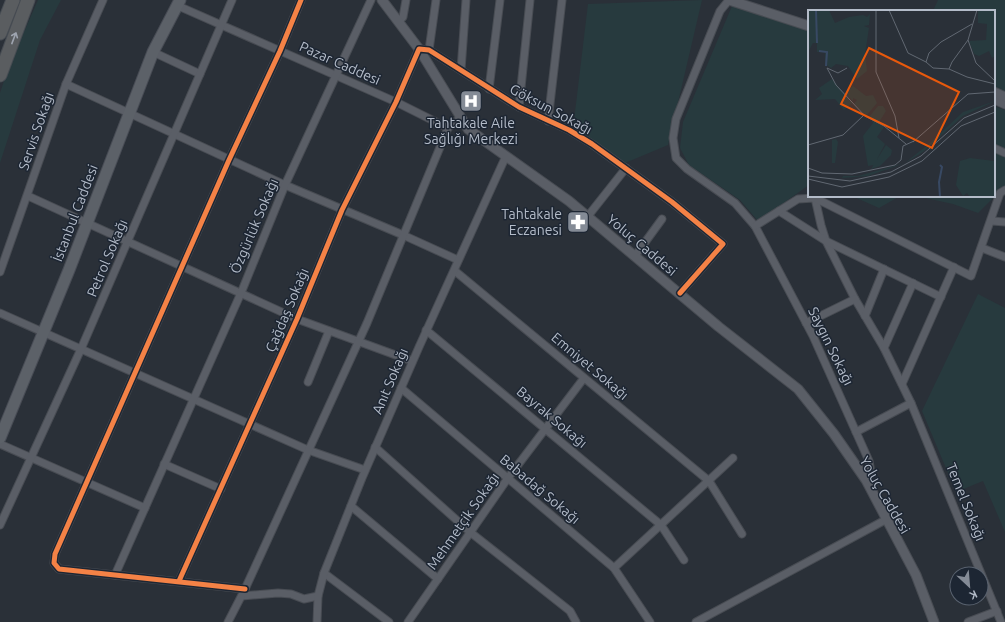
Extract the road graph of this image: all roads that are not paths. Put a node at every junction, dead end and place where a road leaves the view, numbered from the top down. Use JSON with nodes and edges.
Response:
{"nodes":[{"id":1,"x":13,"y":0,"type":"edge"},
{"id":2,"x":28,"y":0,"type":"edge"},
{"id":3,"x":103,"y":0,"type":"edge"},
{"id":4,"x":232,"y":0,"type":"edge"},
{"id":5,"x":301,"y":0,"type":"edge"},
{"id":6,"x":371,"y":0,"type":"edge"},
{"id":7,"x":382,"y":0,"type":"edge"},
{"id":8,"x":406,"y":0,"type":"edge"},
{"id":9,"x":436,"y":0,"type":"edge"},
{"id":10,"x":466,"y":0,"type":"edge"},
{"id":11,"x":500,"y":0,"type":"edge"},
{"id":12,"x":530,"y":0,"type":"edge"},
{"id":13,"x":562,"y":0,"type":"edge"},
{"id":14,"x":729,"y":0,"type":"edge"},
{"id":15,"x":741,"y":1,"type":"edge"},
{"id":16,"x":178,"y":2,"type":"edge"},
{"id":17,"x":755,"y":4,"type":"edge"},
{"id":18,"x":398,"y":22,"type":"junction"},
{"id":19,"x":221,"y":25,"type":"junction"},
{"id":20,"x":808,"y":26,"type":"edge"},
{"id":21,"x":0,"y":33,"type":"edge"},
{"id":22,"x":419,"y":49,"type":"junction"},
{"id":23,"x":429,"y":50,"type":"junction"},
{"id":24,"x":280,"y":51,"type":"junction"},
{"id":25,"x":153,"y":52,"type":"junction"},
{"id":26,"x":461,"y":70,"type":"junction"},
{"id":27,"x":0,"y":74,"type":"edge"},
{"id":28,"x":200,"y":74,"type":"junction"},
{"id":29,"x":337,"y":76,"type":"junction"},
{"id":30,"x":66,"y":84,"type":"junction"},
{"id":31,"x":489,"y":88,"type":"junction"},
{"id":32,"x":995,"y":92,"type":"edge"},
{"id":33,"x":1005,"y":97,"type":"edge"},
{"id":34,"x":995,"y":100,"type":"edge"},
{"id":35,"x":396,"y":102,"type":"junction"},
{"id":36,"x":1005,"y":105,"type":"edge"},
{"id":37,"x":519,"y":107,"type":"junction"},
{"id":38,"x":129,"y":113,"type":"junction"},
{"id":39,"x":460,"y":118,"type":"junction"},
{"id":40,"x":548,"y":121,"type":"junction"},
{"id":41,"x":448,"y":128,"type":"junction"},
{"id":42,"x":174,"y":133,"type":"junction"},
{"id":43,"x":995,"y":148,"type":"edge"},
{"id":44,"x":1005,"y":153,"type":"edge"},
{"id":45,"x":506,"y":156,"type":"junction"},
{"id":46,"x":230,"y":160,"type":"junction"},
{"id":47,"x":626,"y":168,"type":"junction"},
{"id":48,"x":285,"y":185,"type":"junction"},
{"id":49,"x":1005,"y":190,"type":"edge"},
{"id":50,"x":28,"y":196,"type":"junction"},
{"id":51,"x":815,"y":198,"type":"junction"},
{"id":52,"x":342,"y":210,"type":"junction"},
{"id":53,"x":779,"y":211,"type":"junction"},
{"id":54,"x":588,"y":216,"type":"junction"},
{"id":55,"x":662,"y":219,"type":"dead end"},
{"id":56,"x":992,"y":221,"type":"junction"},
{"id":57,"x":1005,"y":222,"type":"edge"},
{"id":58,"x":87,"y":223,"type":"junction"},
{"id":59,"x":756,"y":226,"type":"junction"},
{"id":60,"x":403,"y":235,"type":"junction"},
{"id":61,"x":826,"y":241,"type":"junction"},
{"id":62,"x":128,"y":242,"type":"junction"},
{"id":63,"x":982,"y":248,"type":"junction"},
{"id":64,"x":635,"y":256,"type":"junction"},
{"id":65,"x":1005,"y":257,"type":"edge"},
{"id":66,"x":458,"y":260,"type":"junction"},
{"id":67,"x":183,"y":267,"type":"junction"},
{"id":68,"x":954,"y":268,"type":"junction"},
{"id":69,"x":884,"y":269,"type":"junction"},
{"id":70,"x":455,"y":271,"type":"junction"},
{"id":71,"x":0,"y":272,"type":"edge"},
{"id":72,"x":913,"y":283,"type":"junction"},
{"id":73,"x":241,"y":293,"type":"junction"},
{"id":74,"x":680,"y":293,"type":"junction"},
{"id":75,"x":941,"y":297,"type":"junction"},
{"id":76,"x":855,"y":299,"type":"junction"},
{"id":77,"x":0,"y":313,"type":"edge"},
{"id":78,"x":865,"y":316,"type":"junction"},
{"id":79,"x":297,"y":319,"type":"junction"},
{"id":80,"x":806,"y":322,"type":"junction"},
{"id":81,"x":426,"y":330,"type":"junction"},
{"id":82,"x":329,"y":331,"type":"junction"},
{"id":83,"x":44,"y":332,"type":"junction"},
{"id":84,"x":358,"y":342,"type":"junction"},
{"id":85,"x":884,"y":348,"type":"junction"},
{"id":86,"x":81,"y":349,"type":"junction"},
{"id":87,"x":412,"y":362,"type":"junction"},
{"id":88,"x":136,"y":373,"type":"junction"},
{"id":89,"x":584,"y":378,"type":"junction"},
{"id":90,"x":308,"y":382,"type":"dead end"},
{"id":91,"x":902,"y":384,"type":"junction"},
{"id":92,"x":401,"y":388,"type":"junction"},
{"id":93,"x":193,"y":399,"type":"junction"},
{"id":94,"x":911,"y":403,"type":"junction"},
{"id":95,"x":250,"y":424,"type":"junction"},
{"id":96,"x":545,"y":429,"type":"junction"},
{"id":97,"x":856,"y":432,"type":"junction"},
{"id":98,"x":0,"y":438,"type":"edge"},
{"id":99,"x":0,"y":444,"type":"edge"},
{"id":100,"x":375,"y":447,"type":"junction"},
{"id":101,"x":308,"y":450,"type":"junction"},
{"id":102,"x":30,"y":458,"type":"junction"},
{"id":103,"x":733,"y":458,"type":"dead end"},
{"id":104,"x":164,"y":464,"type":"junction"},
{"id":105,"x":365,"y":470,"type":"junction"},
{"id":106,"x":508,"y":478,"type":"junction"},
{"id":107,"x":866,"y":480,"type":"junction"},
{"id":108,"x":709,"y":481,"type":"junction"},
{"id":109,"x":87,"y":482,"type":"junction"},
{"id":110,"x":221,"y":488,"type":"junction"},
{"id":111,"x":351,"y":506,"type":"junction"},
{"id":112,"x":145,"y":508,"type":"junction"},
{"id":113,"x":887,"y":520,"type":"junction"},
{"id":114,"x":0,"y":525,"type":"edge"},
{"id":115,"x":661,"y":525,"type":"junction"},
{"id":116,"x":470,"y":532,"type":"junction"},
{"id":117,"x":742,"y":534,"type":"dead end"},
{"id":118,"x":684,"y":560,"type":"dead end"},
{"id":119,"x":614,"y":568,"type":"junction"},
{"id":120,"x":115,"y":574,"type":"junction"},
{"id":121,"x":324,"y":574,"type":"junction"},
{"id":122,"x":438,"y":579,"type":"junction"},
{"id":123,"x":179,"y":581,"type":"junction"},
{"id":124,"x":245,"y":589,"type":"junction"},
{"id":125,"x":242,"y":596,"type":"junction"},
{"id":126,"x":318,"y":596,"type":"junction"},
{"id":127,"x":997,"y":611,"type":"junction"},
{"id":128,"x":228,"y":622,"type":"edge"},
{"id":129,"x":317,"y":622,"type":"edge"},
{"id":130,"x":389,"y":622,"type":"edge"},
{"id":131,"x":408,"y":622,"type":"edge"},
{"id":132,"x":576,"y":622,"type":"edge"},
{"id":133,"x":650,"y":622,"type":"edge"},
{"id":134,"x":696,"y":622,"type":"edge"},
{"id":135,"x":934,"y":622,"type":"edge"},
{"id":136,"x":968,"y":622,"type":"edge"},
{"id":137,"x":1001,"y":622,"type":"edge"}],
"edges":[{"from":1,"to":21,"type":"highway"},
{"from":27,"to":2,"type":"highway","one_way":true},
{"from":3,"to":30,"type":"street","name":"Servis Sokağı"},
{"from":4,"to":19,"type":"street","name":"Petrol Sokağı"},
{"from":5,"to":24,"type":"street"},
{"from":6,"to":29,"type":"street","name":"Özgürlük Sokağı"},
{"from":7,"to":18,"type":"street","name":"Yoluç Caddesi"},
{"from":8,"to":18,"type":"street"},
{"from":9,"to":23,"type":"street"},
{"from":10,"to":26,"type":"street"},
{"from":11,"to":31,"type":"street"},
{"from":12,"to":37,"type":"street"},
{"from":13,"to":40,"type":"street"},
{"from":14,"to":15,"type":"street"},
{"from":14,"to":59,"type":"street","name":"Saygın Sokağı"},
{"from":15,"to":17,"type":"street"},
{"from":16,"to":19,"type":"street","name":"Pazar Caddesi"},
{"from":16,"to":25,"type":"main road","name":"İstanbul Caddesi"},
{"from":17,"to":20,"type":"street"},
{"from":18,"to":22,"type":"street","name":"Yoluç Caddesi"},
{"from":19,"to":24,"type":"street","name":"Pazar Caddesi"},
{"from":19,"to":28,"type":"street","name":"Petrol Sokağı"},
{"from":22,"to":23,"type":"street","name":"Göksun Sokağı"},
{"from":22,"to":35,"type":"street","name":"Çağdaş Sokağı"},
{"from":22,"to":39,"type":"street","name":"Yoluç Caddesi"},
{"from":23,"to":26,"type":"street","name":"Göksun Sokağı"},
{"from":24,"to":29,"type":"street","name":"Pazar Caddesi"},
{"from":24,"to":46,"type":"street"},
{"from":25,"to":28,"type":"street"},
{"from":25,"to":38,"type":"main road","name":"İstanbul Caddesi"},
{"from":26,"to":31,"type":"street","name":"Göksun Sokağı"},
{"from":28,"to":42,"type":"street","name":"Petrol Sokağı"},
{"from":29,"to":35,"type":"street","name":"Pazar Caddesi"},
{"from":29,"to":48,"type":"street","name":"Özgürlük Sokağı"},
{"from":30,"to":38,"type":"street"},
{"from":30,"to":50,"type":"street","name":"Servis Sokağı"},
{"from":31,"to":37,"type":"street","name":"Göksun Sokağı"},
{"from":32,"to":33,"type":"street"},
{"from":34,"to":36,"type":"street"},
{"from":35,"to":41,"type":"street","name":"Pazar Caddesi"},
{"from":35,"to":52,"type":"street","name":"Çağdaş Sokağı"},
{"from":37,"to":40,"type":"street","name":"Göksun Sokağı"},
{"from":38,"to":42,"type":"street"},
{"from":38,"to":58,"type":"main road","name":"İstanbul Caddesi"},
{"from":39,"to":41,"type":"street"},
{"from":39,"to":45,"type":"street","name":"Yoluç Caddesi"},
{"from":40,"to":47,"type":"street","name":"Göksun Sokağı"},
{"from":41,"to":60,"type":"street"},
{"from":42,"to":46,"type":"street"},
{"from":42,"to":62,"type":"street","name":"Petrol Sokağı"},
{"from":43,"to":44,"type":"street"},
{"from":45,"to":54,"type":"street","name":"Yoluç Caddesi"},
{"from":45,"to":66,"type":"street","name":"Anıt Sokağı"},
{"from":46,"to":48,"type":"street"},
{"from":46,"to":67,"type":"street"},
{"from":47,"to":54,"type":"street"},
{"from":47,"to":74,"type":"street","name":"Göksun Sokağı"},
{"from":48,"to":52,"type":"street"},
{"from":48,"to":73,"type":"street","name":"Özgürlük Sokağı"},
{"from":49,"to":56,"type":"street"},
{"from":50,"to":58,"type":"street"},
{"from":50,"to":71,"type":"street","name":"Servis Sokağı"},
{"from":51,"to":53,"type":"street"},
{"from":51,"to":61,"type":"street","name":"Temel Sokağı"},
{"from":51,"to":68,"type":"street"},
{"from":52,"to":60,"type":"street"},
{"from":52,"to":79,"type":"street","name":"Çağdaş Sokağı"},
{"from":53,"to":59,"type":"street"},
{"from":53,"to":61,"type":"street"},
{"from":54,"to":64,"type":"street","name":"Yoluç Caddesi"},
{"from":55,"to":64,"type":"street"},
{"from":56,"to":57,"type":"street"},
{"from":56,"to":63,"type":"street"},
{"from":58,"to":62,"type":"street"},
{"from":58,"to":83,"type":"main road","name":"İstanbul Caddesi"},
{"from":59,"to":80,"type":"street","name":"Saygın Sokağı"},
{"from":60,"to":66,"type":"street"},
{"from":60,"to":84,"type":"street"},
{"from":61,"to":69,"type":"street"},
{"from":61,"to":76,"type":"street","name":"Temel Sokağı"},
{"from":62,"to":67,"type":"street"},
{"from":62,"to":86,"type":"street","name":"Petrol Sokağı"},
{"from":63,"to":65,"type":"street"},
{"from":63,"to":68,"type":"street"},
{"from":64,"to":74,"type":"street","name":"Yoluç Caddesi"},
{"from":66,"to":70,"type":"street","name":"Anıt Sokağı"},
{"from":67,"to":73,"type":"street"},
{"from":67,"to":88,"type":"street"},
{"from":68,"to":75,"type":"street"},
{"from":69,"to":72,"type":"street"},
{"from":69,"to":78,"type":"street"},
{"from":70,"to":81,"type":"street","name":"Anıt Sokağı"},
{"from":70,"to":89,"type":"street","name":"Emniyet Sokağı"},
{"from":72,"to":75,"type":"street"},
{"from":72,"to":85,"type":"street"},
{"from":73,"to":79,"type":"street"},
{"from":73,"to":93,"type":"street","name":"Özgürlük Sokağı"},
{"from":74,"to":107,"type":"street","name":"Yoluç Caddesi"},
{"from":75,"to":91,"type":"street"},
{"from":76,"to":78,"type":"street","name":"Temel Sokağı"},
{"from":76,"to":80,"type":"street"},
{"from":77,"to":83,"type":"street"},
{"from":78,"to":85,"type":"street","name":"Temel Sokağı"},
{"from":79,"to":82,"type":"street"},
{"from":79,"to":95,"type":"street","name":"Çağdaş Sokağı"},
{"from":80,"to":97,"type":"street","name":"Saygın Sokağı"},
{"from":81,"to":87,"type":"street","name":"Anıt Sokağı"},
{"from":81,"to":96,"type":"street","name":"Bayrak Sokağı"},
{"from":82,"to":84,"type":"street"},
{"from":82,"to":90,"type":"street"},
{"from":83,"to":86,"type":"street"},
{"from":83,"to":98,"type":"main road","name":"İstanbul Caddesi"},
{"from":84,"to":87,"type":"street"},
{"from":84,"to":101,"type":"street"},
{"from":85,"to":91,"type":"street","name":"Temel Sokağı"},
{"from":86,"to":88,"type":"street"},
{"from":86,"to":102,"type":"street","name":"Petrol Sokağı"},
{"from":87,"to":92,"type":"street","name":"Anıt Sokağı"},
{"from":88,"to":93,"type":"street"},
{"from":88,"to":109,"type":"street"},
{"from":89,"to":96,"type":"street","name":"Mehmetçik Sokağı"},
{"from":89,"to":108,"type":"street","name":"Emniyet Sokağı"},
{"from":91,"to":94,"type":"street","name":"Temel Sokağı"},
{"from":92,"to":100,"type":"street","name":"Anıt Sokağı"},
{"from":92,"to":106,"type":"street","name":"Babadağ Sokağı"},
{"from":93,"to":95,"type":"street"},
{"from":93,"to":104,"type":"street","name":"Özgürlük Sokağı"},
{"from":94,"to":97,"type":"street"},
{"from":94,"to":127,"type":"street","name":"Temel Sokağı"},
{"from":95,"to":101,"type":"street"},
{"from":95,"to":110,"type":"street","name":"Çağdaş Sokağı"},
{"from":96,"to":106,"type":"street","name":"Mehmetçik Sokağı"},
{"from":96,"to":115,"type":"street","name":"Bayrak Sokağı"},
{"from":97,"to":107,"type":"street","name":"Saygın Sokağı"},
{"from":99,"to":102,"type":"street"},
{"from":100,"to":105,"type":"street","name":"Anıt Sokağı"},
{"from":100,"to":116,"type":"street"},
{"from":101,"to":105,"type":"street"},
{"from":101,"to":124,"type":"street"},
{"from":102,"to":109,"type":"street"},
{"from":102,"to":114,"type":"street","name":"Petrol Sokağı"},
{"from":103,"to":108,"type":"street"},
{"from":104,"to":110,"type":"street"},
{"from":104,"to":112,"type":"street","name":"Özgürlük Sokağı"},
{"from":105,"to":111,"type":"street","name":"Anıt Sokağı"},
{"from":106,"to":116,"type":"street","name":"Mehmetçik Sokağı"},
{"from":106,"to":119,"type":"street","name":"Babadağ Sokağı"},
{"from":107,"to":113,"type":"street","name":"Yoluç Caddesi"},
{"from":108,"to":115,"type":"street"},
{"from":108,"to":117,"type":"street","name":"Emniyet Sokağı"},
{"from":109,"to":112,"type":"street"},
{"from":109,"to":120,"type":"street"},
{"from":110,"to":123,"type":"street","name":"Çağdaş Sokağı"},
{"from":111,"to":121,"type":"street","name":"Anıt Sokağı"},
{"from":111,"to":122,"type":"street"},
{"from":112,"to":120,"type":"street","name":"Özgürlük Sokağı"},
{"from":113,"to":134,"type":"street"},
{"from":113,"to":135,"type":"street","name":"Yoluç Caddesi"},
{"from":115,"to":118,"type":"street","name":"Bayrak Sokağı"},
{"from":115,"to":119,"type":"street"},
{"from":116,"to":122,"type":"street","name":"Mehmetçik Sokağı"},
{"from":116,"to":132,"type":"street"},
{"from":119,"to":133,"type":"street","name":"Babadağ Sokağı"},
{"from":120,"to":123,"type":"street"},
{"from":121,"to":126,"type":"street","name":"Anıt Sokağı"},
{"from":121,"to":130,"type":"street"},
{"from":122,"to":131,"type":"street","name":"Mehmetçik Sokağı"},
{"from":123,"to":124,"type":"street"},
{"from":124,"to":125,"type":"street"},
{"from":125,"to":126,"type":"street"},
{"from":125,"to":128,"type":"street"},
{"from":126,"to":129,"type":"street","name":"Anıt Sokağı"},
{"from":127,"to":136,"type":"street"},
{"from":127,"to":137,"type":"street","name":"Temel Sokağı"}]}
